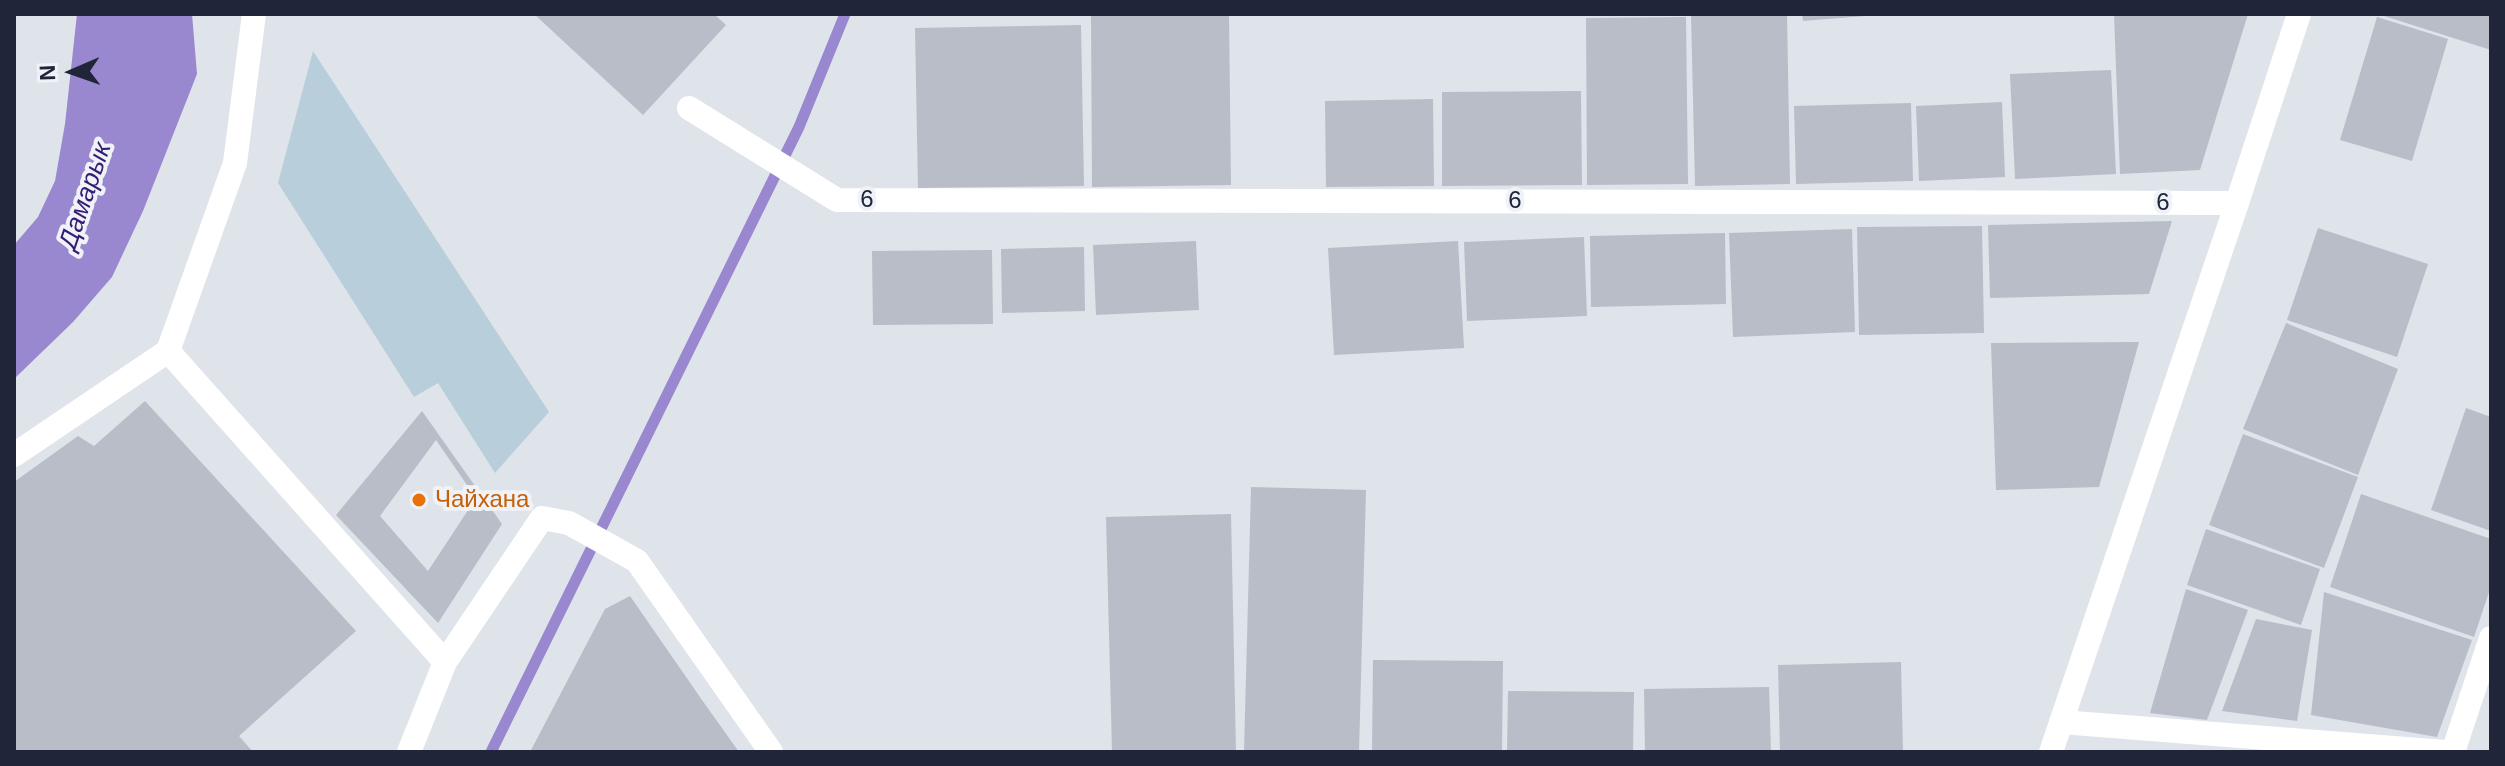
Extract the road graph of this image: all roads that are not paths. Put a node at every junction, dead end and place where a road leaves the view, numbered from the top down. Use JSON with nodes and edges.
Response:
{"nodes":[{"id":1,"x":254,"y":14,"type":"edge"},
{"id":2,"x":2299,"y":14,"type":"edge"},
{"id":3,"x":689,"y":108,"type":"dead end"},
{"id":4,"x":2237,"y":203,"type":"junction"},
{"id":5,"x":168,"y":351,"type":"junction"},
{"id":6,"x":14,"y":455,"type":"edge"},
{"id":7,"x":2491,"y":638,"type":"edge"},
{"id":8,"x":445,"y":662,"type":"junction"},
{"id":9,"x":2061,"y":722,"type":"junction"},
{"id":10,"x":409,"y":752,"type":"edge"},
{"id":11,"x":771,"y":752,"type":"edge"},
{"id":12,"x":2051,"y":752,"type":"edge"},
{"id":13,"x":2445,"y":752,"type":"edge"},
{"id":14,"x":2453,"y":752,"type":"edge"}],
"edges":[{"from":1,"to":5,"type":"street"},
{"from":2,"to":4,"type":"street"},
{"from":3,"to":4,"type":"street","name":"6"},
{"from":4,"to":9,"type":"street"},
{"from":5,"to":6,"type":"street"},
{"from":5,"to":8,"type":"street"},
{"from":7,"to":14,"type":"street"},
{"from":8,"to":10,"type":"street"},
{"from":8,"to":11,"type":"street"},
{"from":9,"to":12,"type":"street"},
{"from":9,"to":13,"type":"street"}]}
